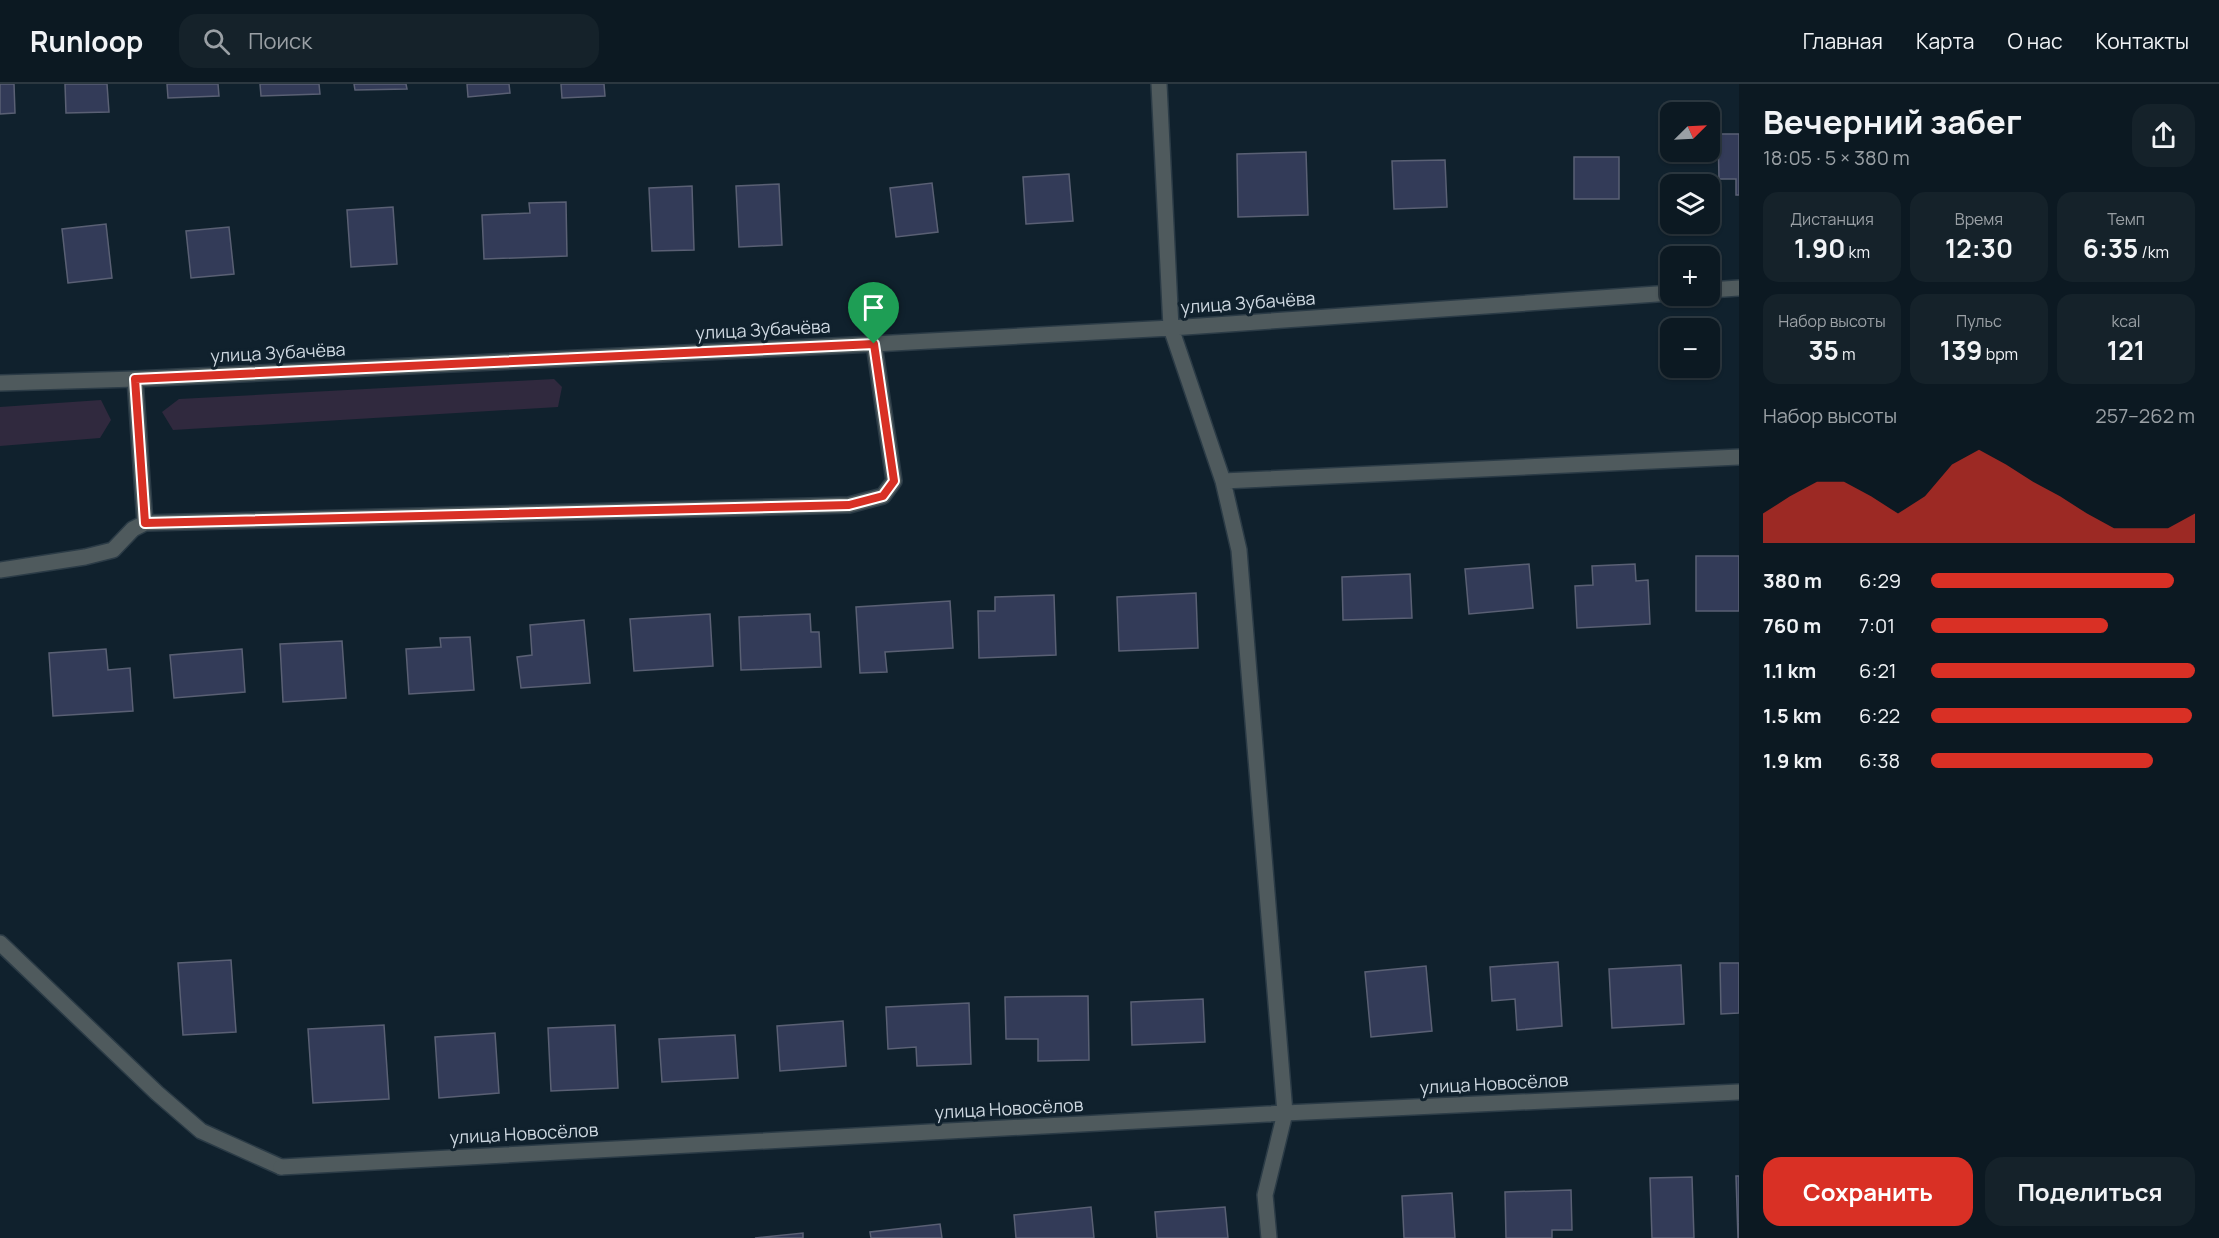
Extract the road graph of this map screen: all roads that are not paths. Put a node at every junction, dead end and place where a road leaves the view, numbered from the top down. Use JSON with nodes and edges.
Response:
{"nodes":[{"id":1,"x":1159,"y":84,"type":"edge"},
{"id":2,"x":1739,"y":288,"type":"edge"},
{"id":3,"x":1720,"y":289,"type":"edge"},
{"id":4,"x":1660,"y":294,"type":"edge"},
{"id":5,"x":1171,"y":328,"type":"junction"},
{"id":6,"x":874,"y":344,"type":"junction"},
{"id":7,"x":135,"y":379,"type":"junction"},
{"id":8,"x":0,"y":383,"type":"edge"},
{"id":9,"x":1739,"y":457,"type":"edge"},
{"id":10,"x":1223,"y":481,"type":"junction"},
{"id":11,"x":145,"y":523,"type":"junction"},
{"id":12,"x":0,"y":570,"type":"edge"},
{"id":13,"x":0,"y":943,"type":"edge"},
{"id":14,"x":1739,"y":1092,"type":"edge"},
{"id":15,"x":1285,"y":1113,"type":"junction"},
{"id":16,"x":1269,"y":1238,"type":"edge"}],
"edges":[{"from":1,"to":5,"type":"street"},
{"from":2,"to":3,"type":"street"},
{"from":4,"to":5,"type":"street","name":"улица Зубачёва"},
{"from":5,"to":6,"type":"street","name":"улица Зубачёва"},
{"from":5,"to":10,"type":"street"},
{"from":6,"to":7,"type":"street","name":"улица Зубачёва"},
{"from":6,"to":11,"type":"street"},
{"from":7,"to":8,"type":"street","name":"улица Зубачёва"},
{"from":7,"to":11,"type":"street"},
{"from":9,"to":10,"type":"street"},
{"from":10,"to":15,"type":"street"},
{"from":11,"to":12,"type":"street"},
{"from":13,"to":15,"type":"street","name":"улица Новосёлов"},
{"from":14,"to":15,"type":"street","name":"улица Новосёлов"},
{"from":15,"to":16,"type":"street"}]}
